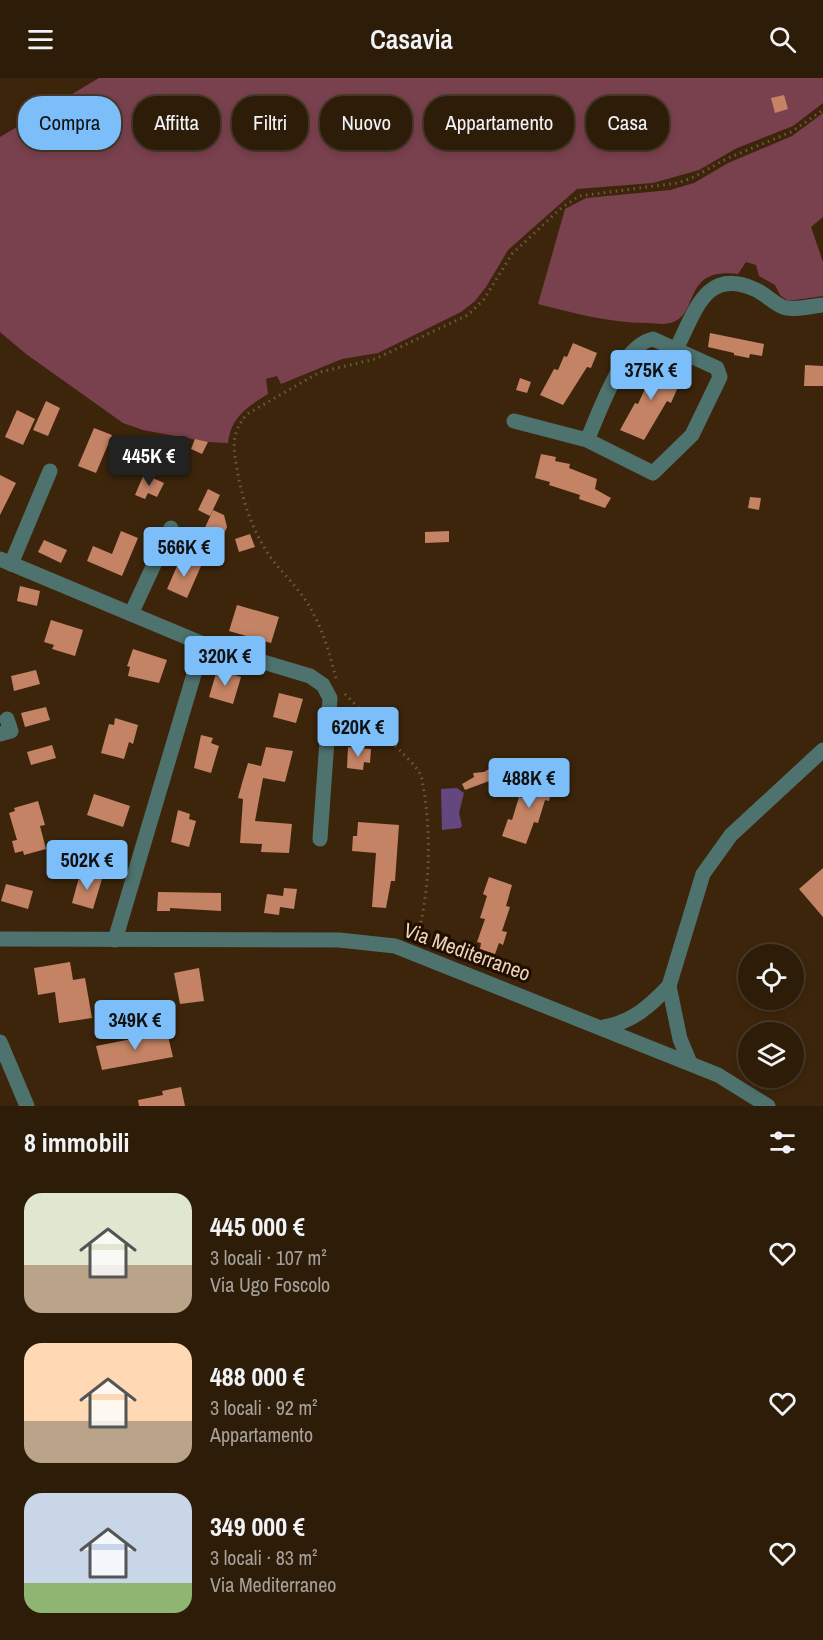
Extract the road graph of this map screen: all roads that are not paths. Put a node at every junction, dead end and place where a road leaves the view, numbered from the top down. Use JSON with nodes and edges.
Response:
{"nodes":[{"id":1,"x":823,"y":305,"type":"edge"},
{"id":2,"x":676,"y":349,"type":"junction"},
{"id":3,"x":514,"y":421,"type":"dead end"},
{"id":4,"x":587,"y":440,"type":"junction"},
{"id":5,"x":50,"y":471,"type":"dead end"},
{"id":6,"x":171,"y":528,"type":"dead end"},
{"id":7,"x":5,"y":561,"type":"edge"},
{"id":8,"x":131,"y":614,"type":"junction"},
{"id":9,"x":203,"y":644,"type":"junction"},
{"id":10,"x":7,"y":719,"type":"dead end"},
{"id":11,"x":0,"y":734,"type":"edge"},
{"id":12,"x":823,"y":750,"type":"edge"},
{"id":13,"x":320,"y":839,"type":"dead end"},
{"id":14,"x":0,"y":939,"type":"edge"},
{"id":15,"x":115,"y":940,"type":"junction"},
{"id":16,"x":20,"y":941,"type":"junction"},
{"id":17,"x":0,"y":946,"type":"edge"},
{"id":18,"x":669,"y":986,"type":"junction"},
{"id":19,"x":604,"y":1028,"type":"junction"},
{"id":20,"x":0,"y":1042,"type":"edge"},
{"id":21,"x":5,"y":1056,"type":"edge"},
{"id":22,"x":690,"y":1063,"type":"junction"},
{"id":23,"x":27,"y":1106,"type":"edge"},
{"id":24,"x":768,"y":1106,"type":"edge"}],
"edges":[{"from":1,"to":2,"type":"street"},
{"from":2,"to":4,"type":"street"},
{"from":2,"to":4,"type":"street"},
{"from":3,"to":4,"type":"street"},
{"from":5,"to":7,"type":"street"},
{"from":6,"to":8,"type":"street"},
{"from":7,"to":8,"type":"street"},
{"from":8,"to":9,"type":"street"},
{"from":9,"to":13,"type":"street"},
{"from":9,"to":15,"type":"street"},
{"from":10,"to":11,"type":"street"},
{"from":12,"to":18,"type":"street"},
{"from":14,"to":16,"type":"street"},
{"from":15,"to":16,"type":"street","name":"Via Mediterraneo"},
{"from":15,"to":19,"type":"street","name":"Via Mediterraneo"},
{"from":16,"to":17,"type":"street"},
{"from":18,"to":19,"type":"street"},
{"from":18,"to":22,"type":"street"},
{"from":19,"to":22,"type":"street","name":"Via Mediterraneo"},
{"from":20,"to":21,"type":"street"},
{"from":21,"to":23,"type":"street"},
{"from":22,"to":24,"type":"street","name":"Via Mediterraneo"}]}
